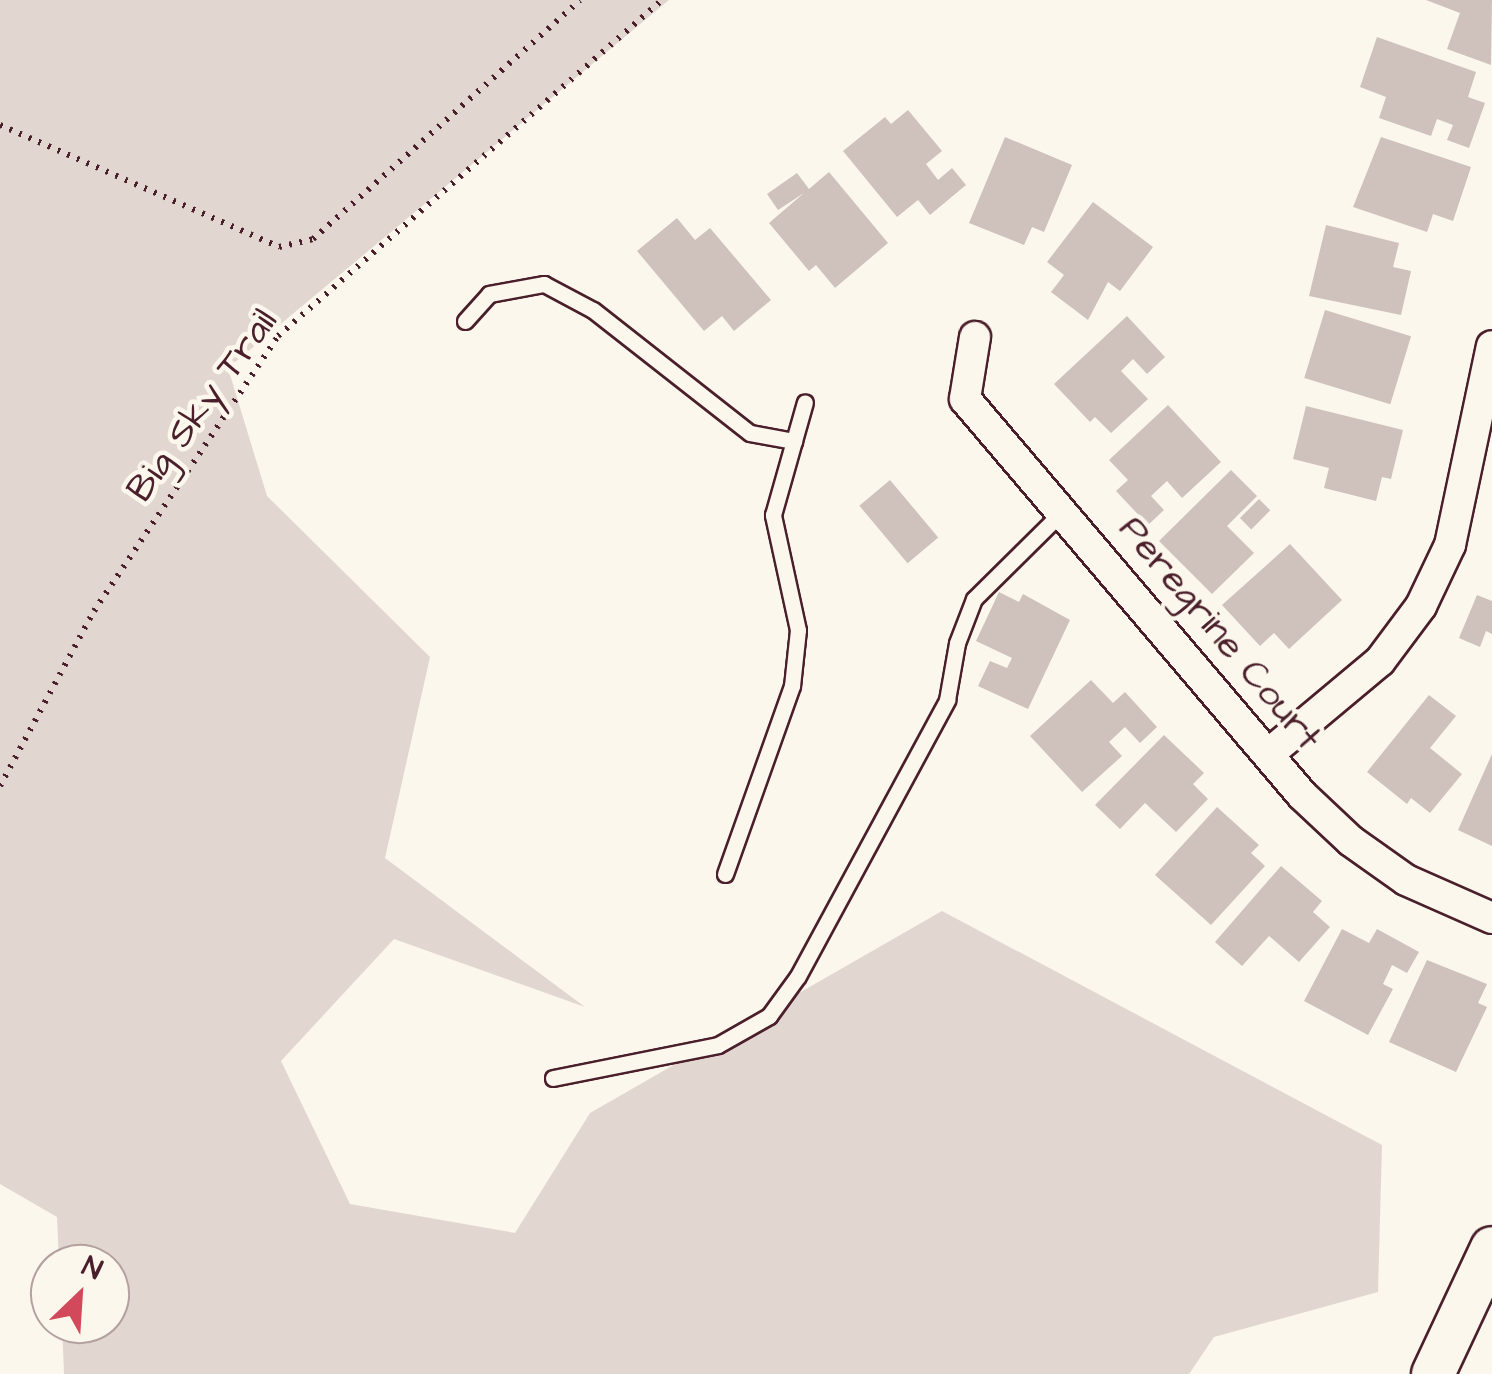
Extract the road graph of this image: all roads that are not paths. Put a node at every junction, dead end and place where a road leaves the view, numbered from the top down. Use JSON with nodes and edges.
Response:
{"nodes":[{"id":1,"x":465,"y":321,"type":"dead end"},
{"id":2,"x":975,"y":337,"type":"dead end"},
{"id":3,"x":1492,"y":346,"type":"edge"},
{"id":4,"x":805,"y":402,"type":"dead end"},
{"id":5,"x":794,"y":441,"type":"junction"},
{"id":6,"x":1062,"y":512,"type":"junction"},
{"id":7,"x":1271,"y":752,"type":"junction"},
{"id":8,"x":725,"y":874,"type":"dead end"},
{"id":9,"x":1492,"y":918,"type":"edge"},
{"id":10,"x":553,"y":1078,"type":"dead end"},
{"id":11,"x":1492,"y":1248,"type":"edge"},
{"id":12,"x":1433,"y":1374,"type":"edge"}],
"edges":[{"from":1,"to":5,"type":"lane"},
{"from":2,"to":6,"type":"street","name":"Peregrine Court"},
{"from":3,"to":7,"type":"street"},
{"from":4,"to":5,"type":"lane"},
{"from":5,"to":8,"type":"lane"},
{"from":6,"to":7,"type":"street","name":"Peregrine Court"},
{"from":6,"to":10,"type":"lane"},
{"from":7,"to":9,"type":"street","name":"Peregrine Court"},
{"from":11,"to":12,"type":"main road"}]}
